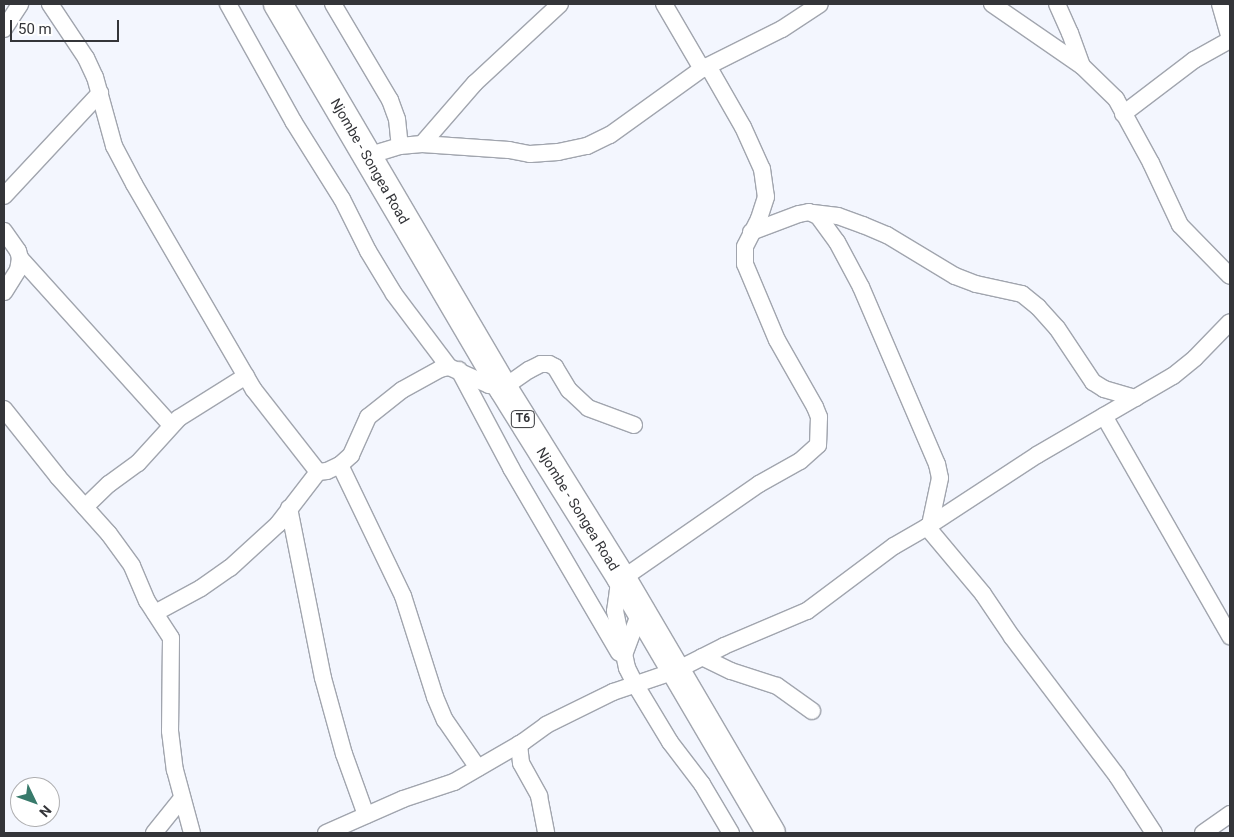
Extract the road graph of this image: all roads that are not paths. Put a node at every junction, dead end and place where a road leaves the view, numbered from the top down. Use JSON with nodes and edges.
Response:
{"nodes":[{"id":1,"x":20,"y":4,"type":"edge"},
{"id":2,"x":50,"y":4,"type":"edge"},
{"id":3,"x":228,"y":4,"type":"edge"},
{"id":4,"x":278,"y":4,"type":"edge"},
{"id":5,"x":333,"y":4,"type":"edge"},
{"id":6,"x":560,"y":4,"type":"edge"},
{"id":7,"x":664,"y":4,"type":"edge"},
{"id":8,"x":820,"y":4,"type":"edge"},
{"id":9,"x":992,"y":4,"type":"edge"},
{"id":10,"x":1057,"y":4,"type":"edge"},
{"id":11,"x":1220,"y":4,"type":"edge"},
{"id":12,"x":4,"y":29,"type":"edge"},
{"id":13,"x":1230,"y":40,"type":"edge"},
{"id":14,"x":1082,"y":66,"type":"junction"},
{"id":15,"x":705,"y":68,"type":"junction"},
{"id":16,"x":100,"y":93,"type":"junction"},
{"id":17,"x":1123,"y":114,"type":"junction"},
{"id":18,"x":422,"y":144,"type":"junction"},
{"id":19,"x":400,"y":146,"type":"junction"},
{"id":20,"x":367,"y":156,"type":"junction"},
{"id":21,"x":4,"y":196,"type":"edge"},
{"id":22,"x":809,"y":212,"type":"junction"},
{"id":23,"x":4,"y":231,"type":"edge"},
{"id":24,"x":751,"y":232,"type":"junction"},
{"id":25,"x":20,"y":258,"type":"junction"},
{"id":26,"x":1230,"y":276,"type":"edge"},
{"id":27,"x":4,"y":292,"type":"edge"},
{"id":28,"x":1230,"y":322,"type":"edge"},
{"id":29,"x":454,"y":368,"type":"junction"},
{"id":30,"x":246,"y":376,"type":"junction"},
{"id":31,"x":503,"y":388,"type":"junction"},
{"id":32,"x":1136,"y":398,"type":"junction"},
{"id":33,"x":4,"y":409,"type":"edge"},
{"id":34,"x":1104,"y":416,"type":"junction"},
{"id":35,"x":171,"y":425,"type":"junction"},
{"id":36,"x":634,"y":425,"type":"dead end"},
{"id":37,"x":340,"y":465,"type":"junction"},
{"id":38,"x":318,"y":472,"type":"junction"},
{"id":39,"x":85,"y":507,"type":"junction"},
{"id":40,"x":289,"y":508,"type":"junction"},
{"id":41,"x":929,"y":526,"type":"junction"},
{"id":42,"x":622,"y":579,"type":"junction"},
{"id":43,"x":640,"y":612,"type":"junction"},
{"id":44,"x":154,"y":613,"type":"junction"},
{"id":45,"x":1230,"y":636,"type":"edge"},
{"id":46,"x":702,"y":658,"type":"junction"},
{"id":47,"x":626,"y":662,"type":"junction"},
{"id":48,"x":675,"y":671,"type":"junction"},
{"id":49,"x":635,"y":684,"type":"junction"},
{"id":50,"x":812,"y":711,"type":"dead end"},
{"id":51,"x":519,"y":744,"type":"junction"},
{"id":52,"x":478,"y":768,"type":"junction"},
{"id":53,"x":182,"y":798,"type":"junction"},
{"id":54,"x":1230,"y":814,"type":"edge"},
{"id":55,"x":366,"y":816,"type":"junction"},
{"id":56,"x":154,"y":833,"type":"edge"},
{"id":57,"x":192,"y":833,"type":"edge"},
{"id":58,"x":326,"y":833,"type":"edge"},
{"id":59,"x":546,"y":833,"type":"edge"},
{"id":60,"x":731,"y":833,"type":"edge"},
{"id":61,"x":771,"y":833,"type":"edge"},
{"id":62,"x":1154,"y":833,"type":"edge"},
{"id":63,"x":1202,"y":833,"type":"edge"}],
"edges":[{"from":1,"to":12,"type":"street"},
{"from":2,"to":16,"type":"street"},
{"from":3,"to":29,"type":"street"},
{"from":4,"to":20,"type":"highway","name":"Njombe - Songea Road","number":"T6"},
{"from":5,"to":19,"type":"street"},
{"from":6,"to":18,"type":"street"},
{"from":7,"to":15,"type":"street"},
{"from":8,"to":15,"type":"street"},
{"from":9,"to":14,"type":"street"},
{"from":10,"to":14,"type":"street"},
{"from":11,"to":13,"type":"street"},
{"from":13,"to":17,"type":"street"},
{"from":14,"to":17,"type":"street"},
{"from":15,"to":18,"type":"street"},
{"from":15,"to":24,"type":"street"},
{"from":16,"to":21,"type":"street"},
{"from":16,"to":30,"type":"street"},
{"from":17,"to":26,"type":"street"},
{"from":18,"to":19,"type":"street"},
{"from":19,"to":20,"type":"street"},
{"from":20,"to":31,"type":"highway","name":"Njombe - Songea Road","number":"T6"},
{"from":22,"to":24,"type":"street"},
{"from":22,"to":32,"type":"street"},
{"from":22,"to":41,"type":"street"},
{"from":23,"to":25,"type":"street"},
{"from":24,"to":42,"type":"street"},
{"from":25,"to":27,"type":"street"},
{"from":25,"to":35,"type":"street"},
{"from":28,"to":32,"type":"street"},
{"from":29,"to":31,"type":"street"},
{"from":29,"to":37,"type":"street"},
{"from":29,"to":47,"type":"street"},
{"from":30,"to":35,"type":"street"},
{"from":30,"to":38,"type":"street"},
{"from":31,"to":36,"type":"street"},
{"from":31,"to":42,"type":"highway","name":"Njombe - Songea Road","number":"T6"},
{"from":32,"to":34,"type":"street"},
{"from":33,"to":39,"type":"street"},
{"from":34,"to":41,"type":"street"},
{"from":34,"to":45,"type":"street"},
{"from":35,"to":39,"type":"street"},
{"from":37,"to":38,"type":"street"},
{"from":37,"to":52,"type":"street"},
{"from":38,"to":40,"type":"street"},
{"from":39,"to":44,"type":"street"},
{"from":40,"to":44,"type":"street"},
{"from":40,"to":55,"type":"street"},
{"from":41,"to":46,"type":"street"},
{"from":41,"to":62,"type":"street"},
{"from":42,"to":43,"type":"highway","name":"Njombe - Songea Road","number":"T6"},
{"from":42,"to":47,"type":"street"},
{"from":43,"to":47,"type":"street"},
{"from":43,"to":48,"type":"highway","name":"Njombe - Songea Road","number":"T6"},
{"from":44,"to":53,"type":"street"},
{"from":46,"to":48,"type":"street"},
{"from":46,"to":50,"type":"street"},
{"from":47,"to":49,"type":"street"},
{"from":48,"to":49,"type":"street"},
{"from":48,"to":61,"type":"highway","name":"Njombe - Songea Road","number":"T6"},
{"from":49,"to":51,"type":"street"},
{"from":49,"to":60,"type":"street"},
{"from":51,"to":52,"type":"street"},
{"from":51,"to":59,"type":"street"},
{"from":52,"to":55,"type":"street"},
{"from":53,"to":56,"type":"street"},
{"from":53,"to":57,"type":"street"},
{"from":54,"to":63,"type":"street"},
{"from":55,"to":58,"type":"street"}]}
